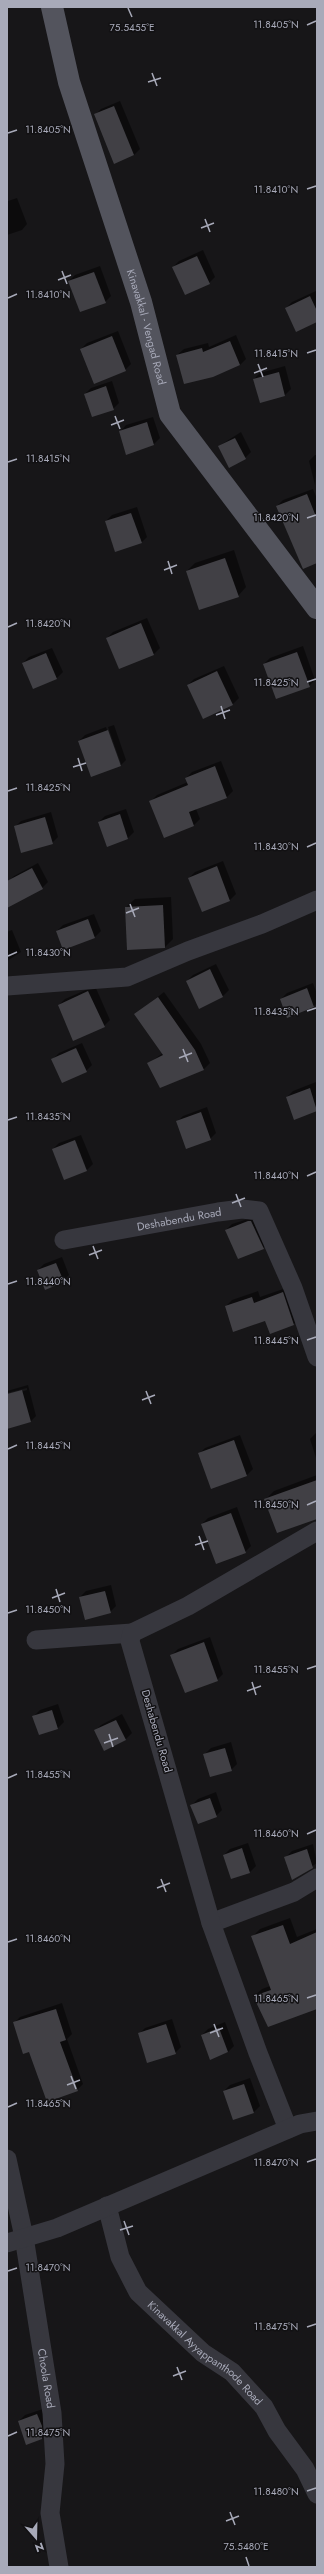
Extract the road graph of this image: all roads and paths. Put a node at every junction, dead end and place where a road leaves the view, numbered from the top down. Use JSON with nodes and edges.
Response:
{"nodes":[{"id":1,"x":52,"y":7,"type":"edge"},
{"id":2,"x":317,"y":608,"type":"edge"},
{"id":3,"x":317,"y":900,"type":"edge"},
{"id":4,"x":7,"y":986,"type":"edge"},
{"id":5,"x":64,"y":1240,"type":"dead end"},
{"id":6,"x":317,"y":1357,"type":"edge"},
{"id":7,"x":317,"y":1531,"type":"edge"},
{"id":8,"x":132,"y":1633,"type":"junction"},
{"id":9,"x":36,"y":1640,"type":"dead end"},
{"id":10,"x":317,"y":1878,"type":"edge"},
{"id":11,"x":211,"y":1922,"type":"junction"},
{"id":12,"x":317,"y":2121,"type":"edge"},
{"id":13,"x":288,"y":2129,"type":"junction"},
{"id":14,"x":7,"y":2159,"type":"edge"},
{"id":15,"x":108,"y":2206,"type":"junction"},
{"id":16,"x":16,"y":2240,"type":"edge"},
{"id":17,"x":317,"y":2494,"type":"edge"},
{"id":18,"x":58,"y":2567,"type":"edge"}],
"edges":[{"from":1,"to":2,"type":"main road","name":"Kinavakkal - Vengad Road"},
{"from":3,"to":4,"type":"street"},
{"from":5,"to":6,"type":"street","name":"Deshabendu Road"},
{"from":7,"to":8,"type":"street"},
{"from":8,"to":9,"type":"street"},
{"from":8,"to":11,"type":"street","name":"Deshabendu Road"},
{"from":10,"to":11,"type":"street"},
{"from":11,"to":13,"type":"street","name":"Deshabendu Road"},
{"from":12,"to":13,"type":"street"},
{"from":13,"to":15,"type":"street"},
{"from":14,"to":16,"type":"street"},
{"from":15,"to":16,"type":"street"},
{"from":15,"to":17,"type":"street","name":"Kinavakkal Ayyappanthode Road"},
{"from":16,"to":18,"type":"street","name":"Choola Road"}]}
